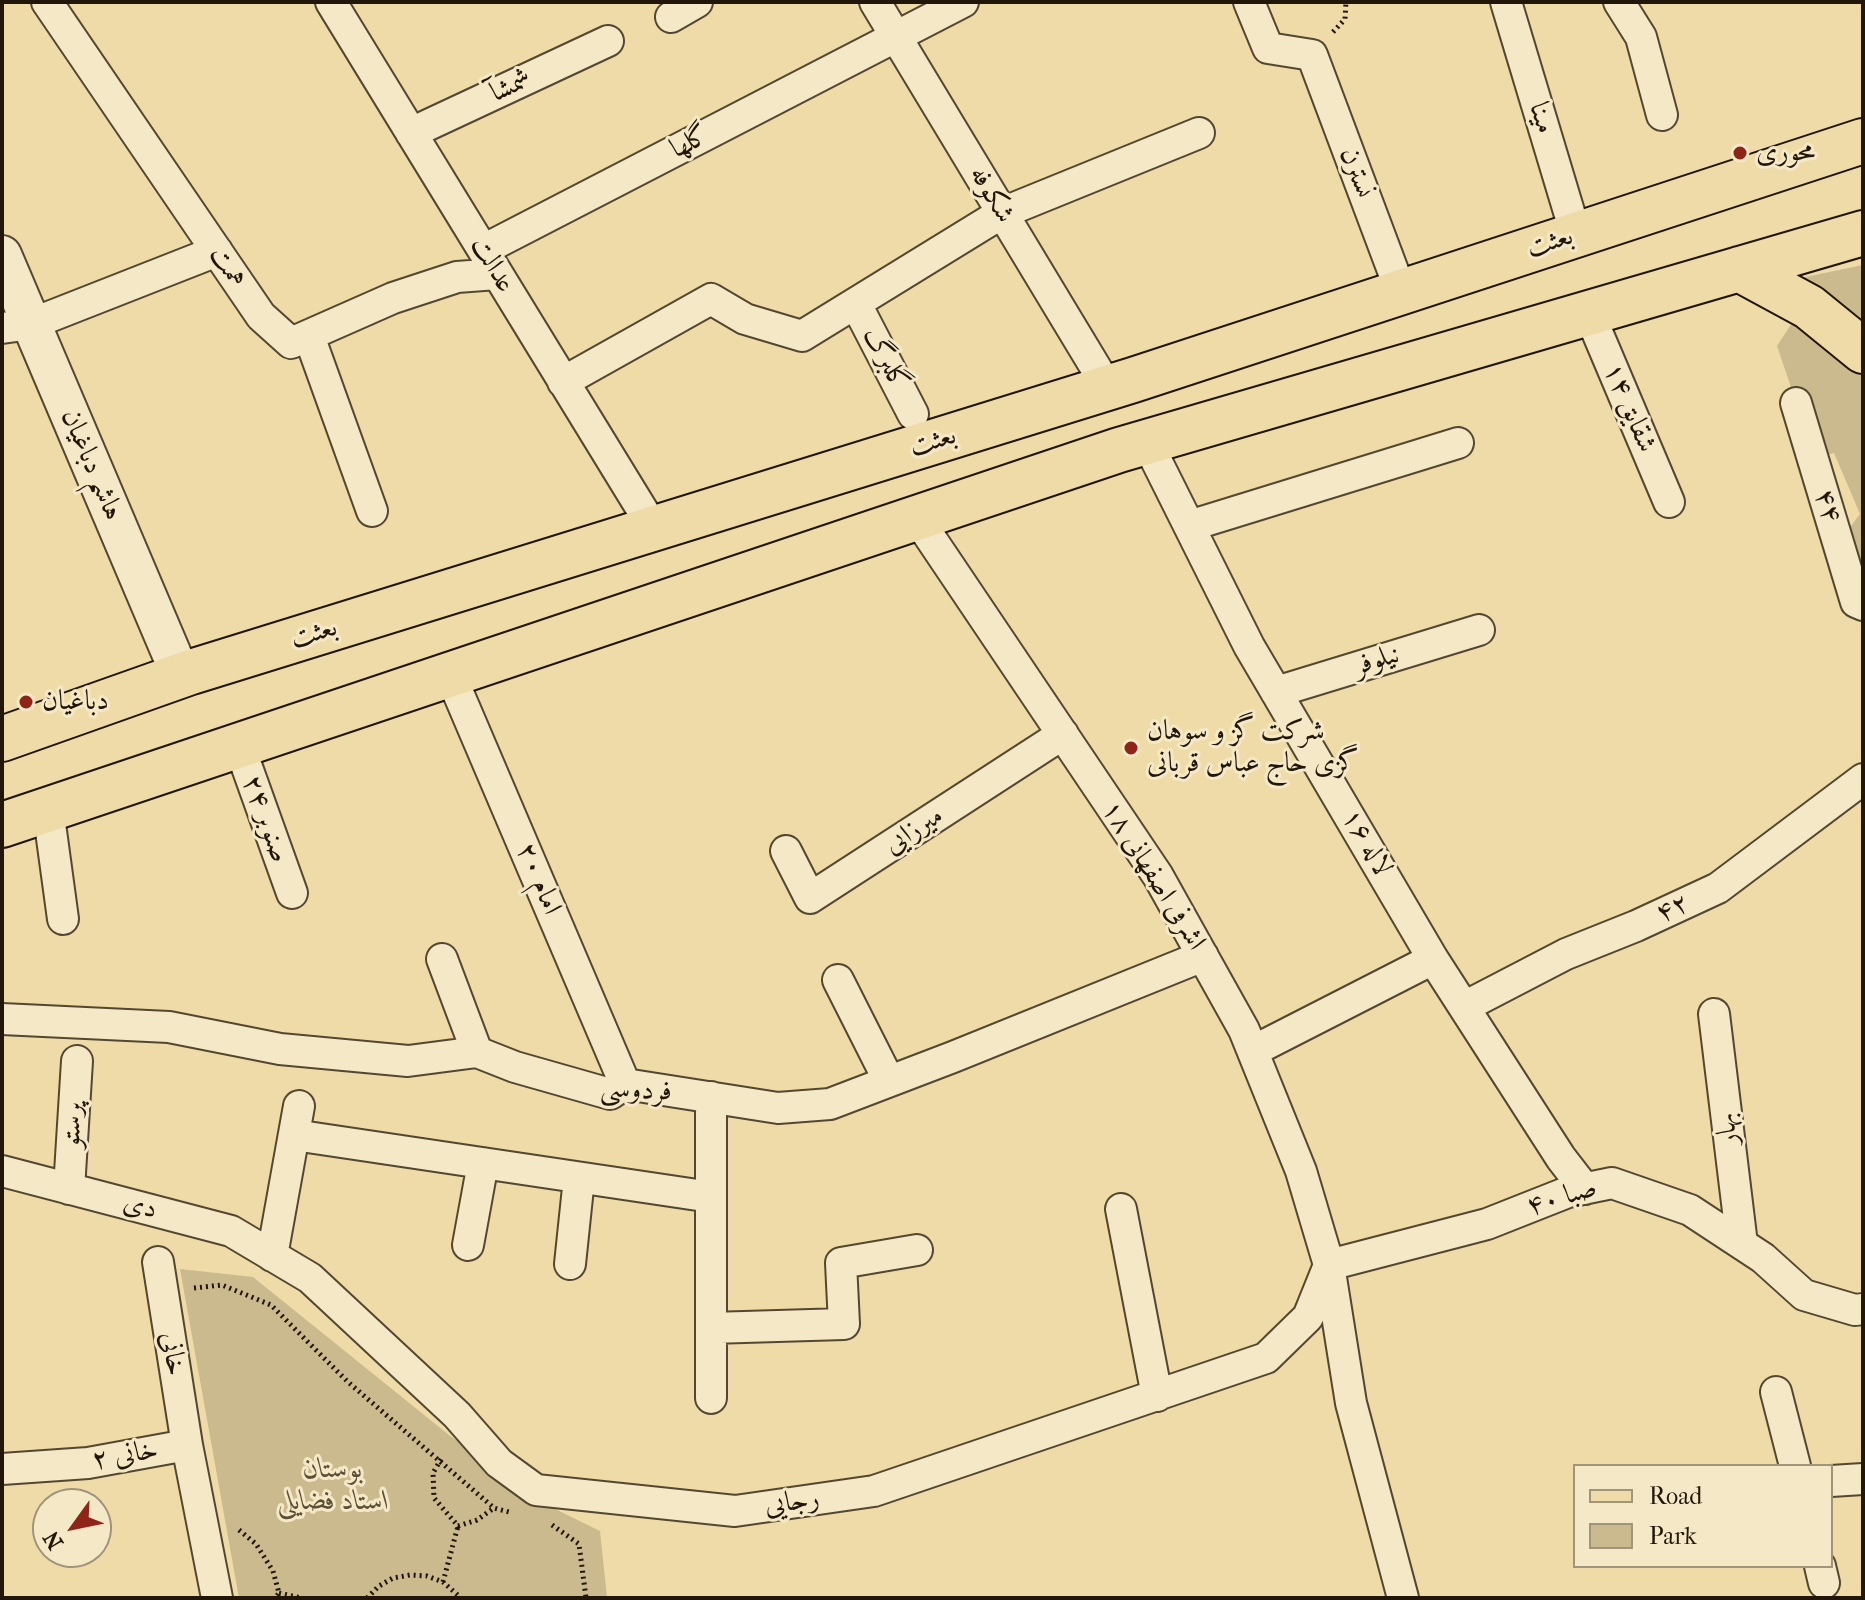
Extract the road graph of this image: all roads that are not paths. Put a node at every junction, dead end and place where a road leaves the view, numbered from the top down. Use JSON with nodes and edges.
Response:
{"nodes":[{"id":1,"x":47,"y":2,"type":"edge"},
{"id":2,"x":697,"y":2,"type":"edge"},
{"id":3,"x":875,"y":2,"type":"edge"},
{"id":4,"x":963,"y":2,"type":"edge"},
{"id":5,"x":1249,"y":2,"type":"edge"},
{"id":6,"x":1506,"y":2,"type":"edge"},
{"id":7,"x":1619,"y":2,"type":"edge"},
{"id":8,"x":333,"y":3,"type":"edge"},
{"id":9,"x":671,"y":17,"type":"dead end"},
{"id":10,"x":896,"y":36,"type":"junction"},
{"id":11,"x":608,"y":41,"type":"dead end"},
{"id":12,"x":1662,"y":115,"type":"dead end"},
{"id":13,"x":411,"y":133,"type":"junction"},
{"id":14,"x":1199,"y":133,"type":"dead end"},
{"id":15,"x":1863,"y":141,"type":"edge"},
{"id":16,"x":1002,"y":213,"type":"junction"},
{"id":17,"x":1863,"y":233,"type":"edge"},
{"id":18,"x":1576,"y":235,"type":"junction"},
{"id":19,"x":217,"y":251,"type":"junction"},
{"id":20,"x":2,"y":255,"type":"edge"},
{"id":21,"x":490,"y":262,"type":"junction"},
{"id":22,"x":1739,"y":269,"type":"junction"},
{"id":23,"x":1401,"y":292,"type":"junction"},
{"id":24,"x":856,"y":304,"type":"junction"},
{"id":25,"x":1589,"y":313,"type":"junction"},
{"id":26,"x":17,"y":326,"type":"edge"},
{"id":27,"x":309,"y":336,"type":"junction"},
{"id":28,"x":1863,"y":351,"type":"edge"},
{"id":29,"x":563,"y":382,"type":"junction"},
{"id":30,"x":1108,"y":388,"type":"junction"},
{"id":31,"x":1796,"y":403,"type":"dead end"},
{"id":32,"x":913,"y":414,"type":"dead end"},
{"id":33,"x":1147,"y":442,"type":"junction"},
{"id":34,"x":1458,"y":443,"type":"dead end"},
{"id":35,"x":1669,"y":502,"type":"dead end"},
{"id":36,"x":372,"y":511,"type":"dead end"},
{"id":37,"x":917,"y":518,"type":"junction"},
{"id":38,"x":1189,"y":526,"type":"junction"},
{"id":39,"x":654,"y":529,"type":"junction"},
{"id":40,"x":1863,"y":605,"type":"edge"},
{"id":41,"x":1479,"y":630,"type":"dead end"},
{"id":42,"x":450,"y":674,"type":"junction"},
{"id":43,"x":181,"y":676,"type":"junction"},
{"id":44,"x":1276,"y":692,"type":"junction"},
{"id":45,"x":1063,"y":734,"type":"junction"},
{"id":46,"x":2,"y":739,"type":"edge"},
{"id":47,"x":239,"y":745,"type":"junction"},
{"id":48,"x":1863,"y":779,"type":"edge"},
{"id":49,"x":48,"y":809,"type":"junction"},
{"id":50,"x":2,"y":825,"type":"edge"},
{"id":51,"x":786,"y":851,"type":"dead end"},
{"id":52,"x":292,"y":893,"type":"dead end"},
{"id":53,"x":63,"y":919,"type":"dead end"},
{"id":54,"x":1203,"y":956,"type":"junction"},
{"id":55,"x":442,"y":959,"type":"dead end"},
{"id":56,"x":1433,"y":959,"type":"junction"},
{"id":57,"x":838,"y":980,"type":"dead end"},
{"id":58,"x":1464,"y":1007,"type":"junction"},
{"id":59,"x":1714,"y":1014,"type":"dead end"},
{"id":60,"x":2,"y":1019,"type":"edge"},
{"id":61,"x":1253,"y":1051,"type":"junction"},
{"id":62,"x":477,"y":1052,"type":"junction"},
{"id":63,"x":77,"y":1061,"type":"dead end"},
{"id":64,"x":889,"y":1081,"type":"junction"},
{"id":65,"x":625,"y":1084,"type":"junction"},
{"id":66,"x":711,"y":1097,"type":"junction"},
{"id":67,"x":483,"y":1163,"type":"junction"},
{"id":68,"x":2,"y":1171,"type":"edge"},
{"id":69,"x":579,"y":1178,"type":"junction"},
{"id":70,"x":69,"y":1189,"type":"junction"},
{"id":71,"x":1585,"y":1189,"type":"junction"},
{"id":72,"x":711,"y":1197,"type":"junction"},
{"id":73,"x":1121,"y":1209,"type":"dead end"},
{"id":74,"x":1742,"y":1244,"type":"junction"},
{"id":75,"x":468,"y":1245,"type":"dead end"},
{"id":76,"x":917,"y":1250,"type":"dead end"},
{"id":77,"x":272,"y":1256,"type":"junction"},
{"id":78,"x":158,"y":1262,"type":"dead end"},
{"id":79,"x":570,"y":1264,"type":"dead end"},
{"id":80,"x":1329,"y":1265,"type":"junction"},
{"id":81,"x":1863,"y":1309,"type":"edge"},
{"id":82,"x":711,"y":1328,"type":"junction"},
{"id":83,"x":1776,"y":1392,"type":"dead end"},
{"id":84,"x":1157,"y":1396,"type":"junction"},
{"id":85,"x":711,"y":1398,"type":"dead end"},
{"id":86,"x":187,"y":1445,"type":"junction"},
{"id":87,"x":1794,"y":1464,"type":"edge"},
{"id":88,"x":2,"y":1469,"type":"edge"},
{"id":89,"x":1863,"y":1479,"type":"edge"},
{"id":90,"x":1833,"y":1481,"type":"edge"},
{"id":91,"x":217,"y":1598,"type":"edge"},
{"id":92,"x":1403,"y":1598,"type":"edge"}],
"edges":[{"from":1,"to":19,"type":"street","name":"همت"},
{"from":2,"to":9,"type":"street"},
{"from":3,"to":10,"type":"street","name":"شکوفه"},
{"from":4,"to":10,"type":"street","name":"گلها"},
{"from":5,"to":23,"type":"street","name":"نسترن"},
{"from":6,"to":18,"type":"street","name":"مینا"},
{"from":7,"to":12,"type":"street"},
{"from":8,"to":13,"type":"street","name":"عدالت"},
{"from":10,"to":16,"type":"street","name":"شکوفه"},
{"from":10,"to":21,"type":"street","name":"گلها"},
{"from":11,"to":13,"type":"street","name":"شمشآ"},
{"from":13,"to":21,"type":"street","name":"عدالت"},
{"from":14,"to":16,"type":"street"},
{"from":15,"to":18,"type":"main road","name":"بعثت"},
{"from":16,"to":24,"type":"street"},
{"from":16,"to":30,"type":"street","name":"شکوفه"},
{"from":17,"to":22,"type":"main road"},
{"from":18,"to":23,"type":"main road","name":"بعثت"},
{"from":19,"to":26,"type":"street"},
{"from":19,"to":27,"type":"street","name":"همت"},
{"from":20,"to":26,"type":"street","name":"هاشم دباغیان"},
{"from":21,"to":27,"type":"street"},
{"from":21,"to":29,"type":"street","name":"عدالت"},
{"from":22,"to":25,"type":"main road"},
{"from":22,"to":28,"type":"main road"},
{"from":23,"to":30,"type":"main road","name":"بعثت"},
{"from":24,"to":29,"type":"street"},
{"from":24,"to":32,"type":"street","name":"گلبرگ"},
{"from":25,"to":33,"type":"main road"},
{"from":25,"to":35,"type":"street","name":"شقایق ۱۴"},
{"from":26,"to":43,"type":"street","name":"هاشم دباغیان"},
{"from":27,"to":36,"type":"street"},
{"from":29,"to":39,"type":"street","name":"عدالت"},
{"from":30,"to":39,"type":"main road","name":"بعثت"},
{"from":31,"to":40,"type":"street","name":"۴۴"},
{"from":33,"to":37,"type":"main road"},
{"from":33,"to":38,"type":"street","name":"لاله ۱۶"},
{"from":34,"to":38,"type":"street"},
{"from":37,"to":42,"type":"main road"},
{"from":37,"to":45,"type":"street","name":"اشرفی اصفهانی ۱۸"},
{"from":38,"to":44,"type":"street","name":"لاله ۱۶"},
{"from":39,"to":43,"type":"main road","name":"بعثت"},
{"from":41,"to":44,"type":"street","name":"نیلوفر"},
{"from":42,"to":47,"type":"main road"},
{"from":42,"to":65,"type":"street","name":"امام ۲۰"},
{"from":43,"to":46,"type":"main road","name":"بعثت"},
{"from":44,"to":56,"type":"street","name":"لاله ۱۶"},
{"from":45,"to":51,"type":"street","name":"میرزایی"},
{"from":45,"to":54,"type":"street","name":"اشرفی اصفهانی ۱۸"},
{"from":47,"to":49,"type":"main road"},
{"from":47,"to":52,"type":"street","name":"صنوبر ۲۴"},
{"from":48,"to":58,"type":"street","name":"۴۲"},
{"from":49,"to":50,"type":"main road"},
{"from":49,"to":53,"type":"street"},
{"from":54,"to":61,"type":"street","name":"اشرفی اصفهانی ۱۸"},
{"from":54,"to":64,"type":"street","name":"فردوسی"},
{"from":55,"to":62,"type":"street"},
{"from":56,"to":58,"type":"street","name":"لاله ۱۶"},
{"from":56,"to":61,"type":"street"},
{"from":57,"to":64,"type":"street"},
{"from":58,"to":71,"type":"street","name":"لاله ۱۶"},
{"from":59,"to":74,"type":"street","name":"بهار"},
{"from":60,"to":62,"type":"street","name":"فردوسی"},
{"from":61,"to":80,"type":"street","name":"اشرفی اصفهانی ۱۸"},
{"from":62,"to":65,"type":"street","name":"فردوسی"},
{"from":63,"to":70,"type":"street","name":"پرستو"},
{"from":64,"to":66,"type":"street","name":"فردوسی"},
{"from":65,"to":66,"type":"street","name":"فردوسی"},
{"from":66,"to":72,"type":"street"},
{"from":67,"to":69,"type":"street"},
{"from":67,"to":75,"type":"street"},
{"from":67,"to":77,"type":"street"},
{"from":68,"to":70,"type":"street","name":"دی"},
{"from":69,"to":72,"type":"street"},
{"from":69,"to":79,"type":"street"},
{"from":70,"to":77,"type":"street","name":"دی"},
{"from":71,"to":74,"type":"street","name":"صبا ۴۰"},
{"from":71,"to":80,"type":"street","name":"صبا ۴۰"},
{"from":72,"to":82,"type":"street"},
{"from":73,"to":84,"type":"street"},
{"from":74,"to":81,"type":"street","name":"صبا ۴۰"},
{"from":76,"to":82,"type":"street"},
{"from":77,"to":84,"type":"street","name":"رجایی"},
{"from":78,"to":86,"type":"street","name":"خانی"},
{"from":80,"to":84,"type":"street","name":"رجایی"},
{"from":80,"to":92,"type":"street","name":"اشرفی اصفهانی ۱۸"},
{"from":82,"to":85,"type":"street"},
{"from":83,"to":87,"type":"street"},
{"from":86,"to":88,"type":"street","name":"خانی ۲"},
{"from":86,"to":91,"type":"street","name":"خانی ۲"},
{"from":89,"to":90,"type":"street"}]}
